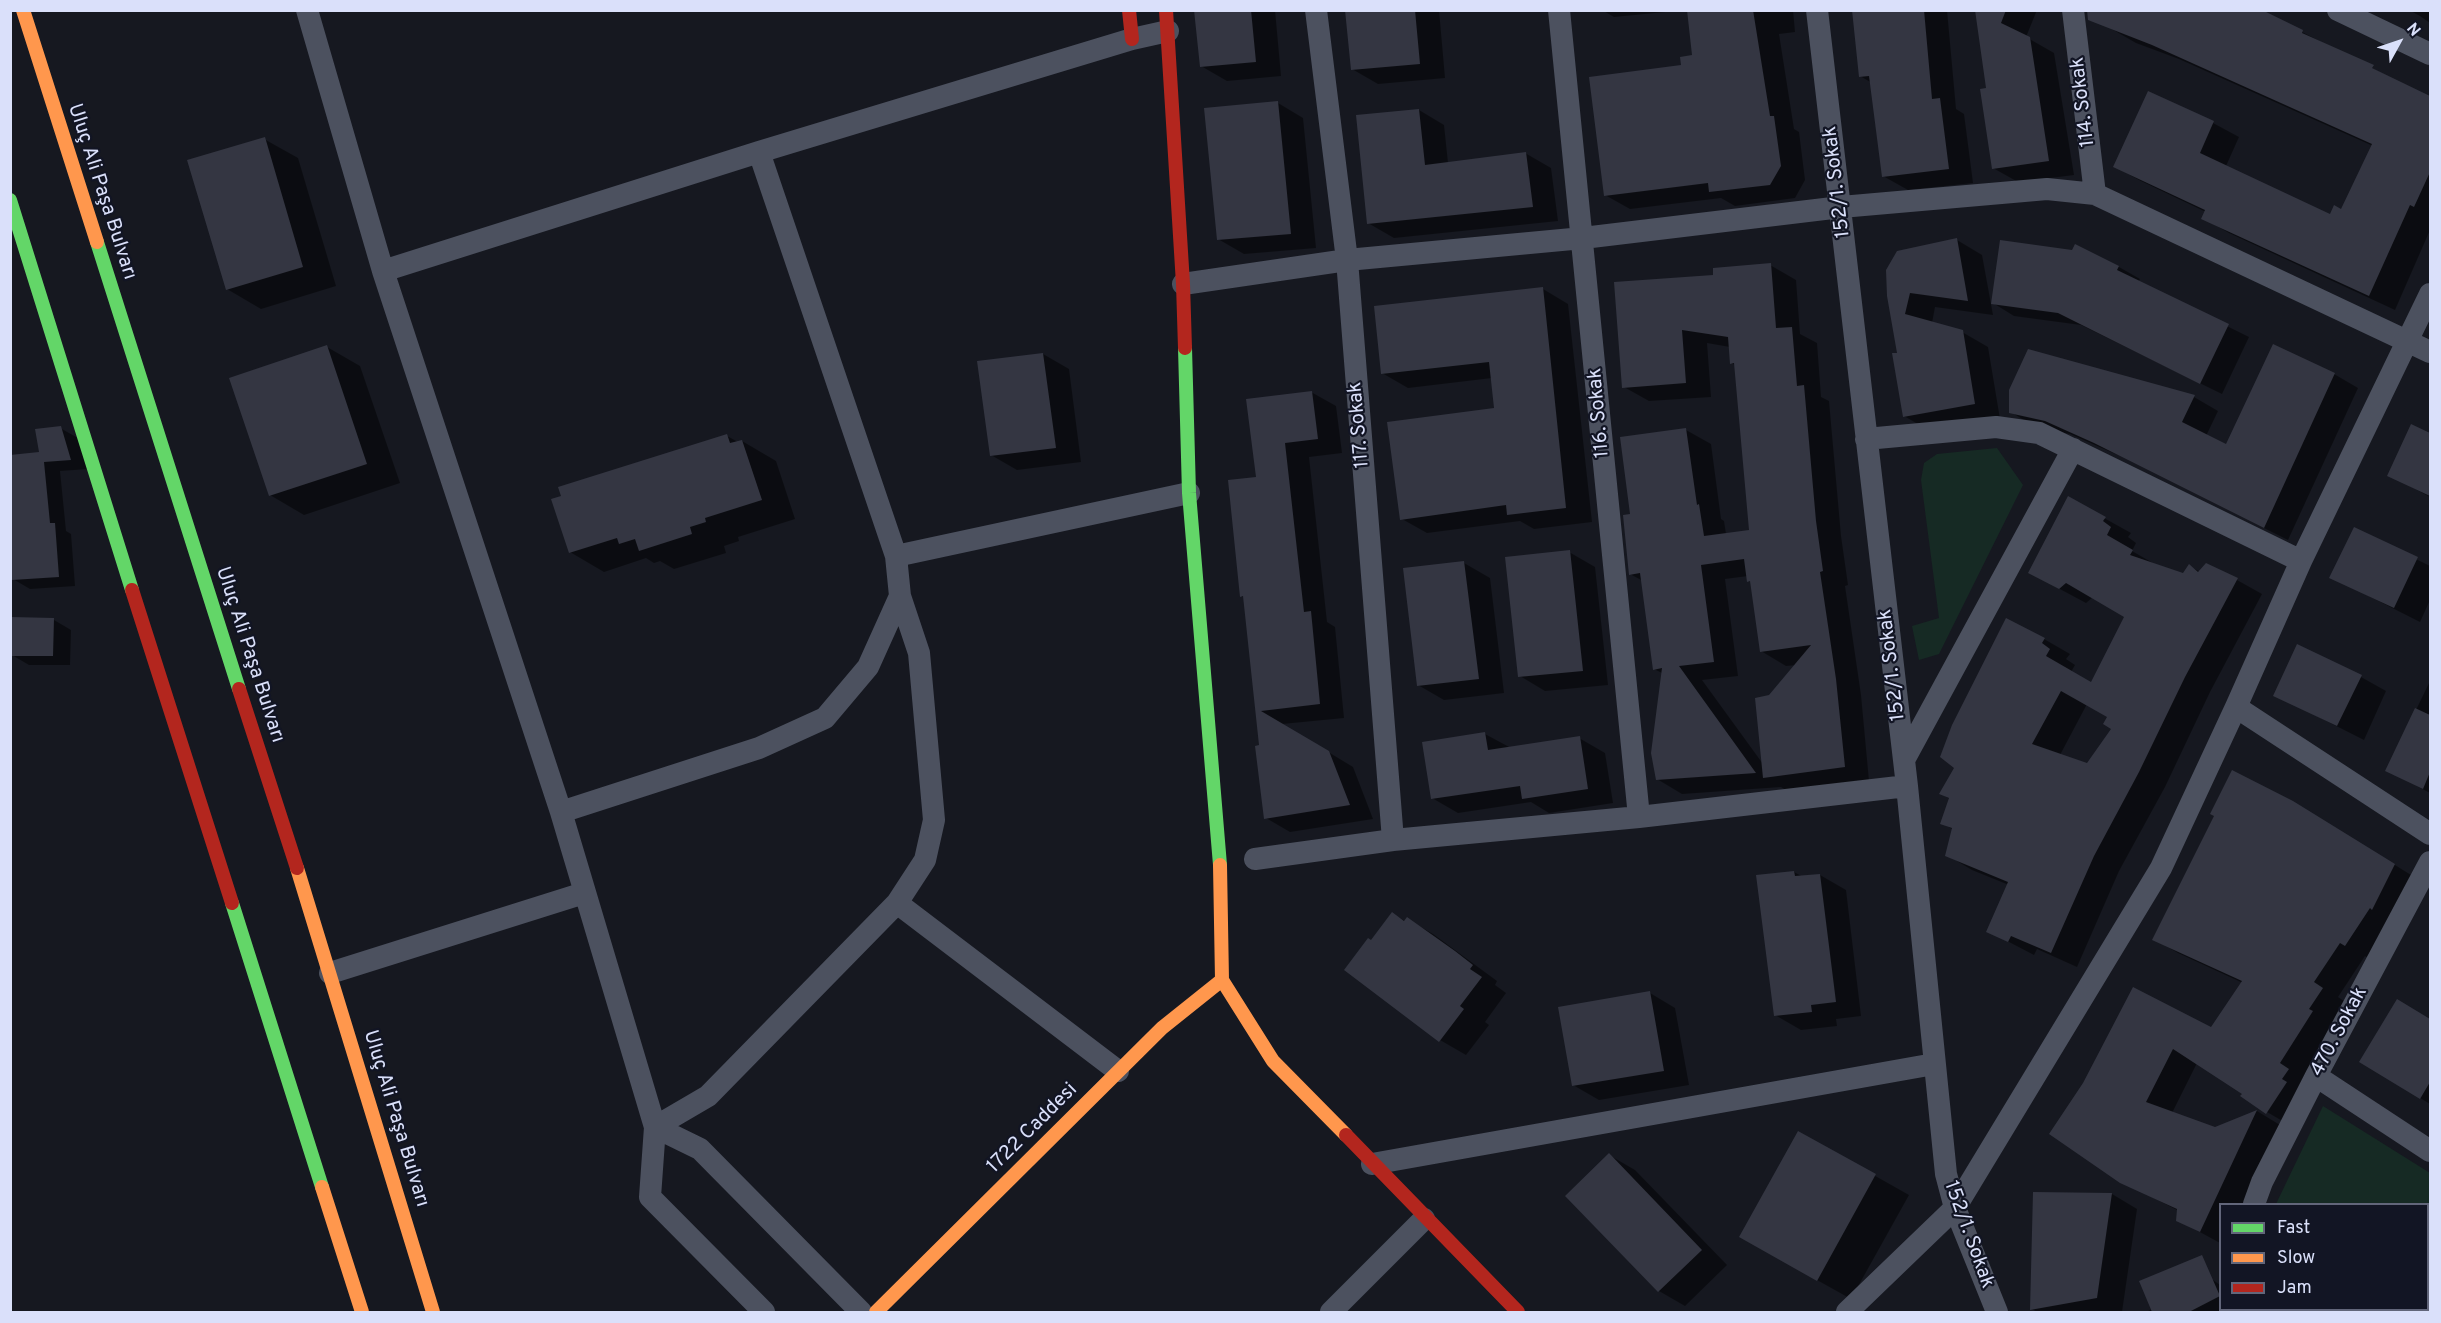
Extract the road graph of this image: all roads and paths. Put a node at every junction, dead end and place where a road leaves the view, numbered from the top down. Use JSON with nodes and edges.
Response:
{"nodes":[{"id":1,"x":23,"y":10,"type":"edge"},
{"id":2,"x":307,"y":10,"type":"edge"},
{"id":3,"x":1129,"y":10,"type":"edge"},
{"id":4,"x":1316,"y":10,"type":"edge"},
{"id":5,"x":1559,"y":10,"type":"edge"},
{"id":6,"x":1817,"y":10,"type":"edge"},
{"id":7,"x":2073,"y":10,"type":"edge"},
{"id":8,"x":2338,"y":10,"type":"edge"},
{"id":9,"x":1167,"y":21,"type":"edge"},
{"id":10,"x":1132,"y":39,"type":"junction"},
{"id":11,"x":2430,"y":54,"type":"edge"},
{"id":12,"x":759,"y":152,"type":"junction"},
{"id":13,"x":2095,"y":194,"type":"junction"},
{"id":14,"x":10,"y":200,"type":"edge"},
{"id":15,"x":1841,"y":207,"type":"junction"},
{"id":16,"x":1583,"y":238,"type":"junction"},
{"id":17,"x":1347,"y":260,"type":"junction"},
{"id":18,"x":383,"y":271,"type":"junction"},
{"id":19,"x":1183,"y":284,"type":"junction"},
{"id":20,"x":2430,"y":294,"type":"edge"},
{"id":21,"x":2407,"y":339,"type":"junction"},
{"id":22,"x":2430,"y":352,"type":"edge"},
{"id":23,"x":1866,"y":439,"type":"junction"},
{"id":24,"x":2073,"y":449,"type":"junction"},
{"id":25,"x":1189,"y":493,"type":"junction"},
{"id":26,"x":896,"y":556,"type":"junction"},
{"id":27,"x":2301,"y":561,"type":"junction"},
{"id":28,"x":900,"y":596,"type":"junction"},
{"id":29,"x":2236,"y":707,"type":"junction"},
{"id":30,"x":1904,"y":760,"type":"junction"},
{"id":31,"x":1907,"y":786,"type":"junction"},
{"id":32,"x":561,"y":812,"type":"junction"},
{"id":33,"x":1639,"y":816,"type":"junction"},
{"id":34,"x":2430,"y":834,"type":"edge"},
{"id":35,"x":1393,"y":840,"type":"junction"},
{"id":36,"x":1255,"y":860,"type":"dead end"},
{"id":37,"x":2430,"y":862,"type":"edge"},
{"id":38,"x":584,"y":893,"type":"junction"},
{"id":39,"x":897,"y":903,"type":"junction"},
{"id":40,"x":330,"y":973,"type":"junction"},
{"id":41,"x":1222,"y":980,"type":"junction"},
{"id":42,"x":1934,"y":1064,"type":"junction"},
{"id":43,"x":1118,"y":1071,"type":"junction"},
{"id":44,"x":2316,"y":1076,"type":"junction"},
{"id":45,"x":655,"y":1127,"type":"junction"},
{"id":46,"x":2430,"y":1151,"type":"edge"},
{"id":47,"x":1372,"y":1164,"type":"junction"},
{"id":48,"x":2254,"y":1203,"type":"edge"},
{"id":49,"x":1956,"y":1208,"type":"junction"},
{"id":50,"x":1424,"y":1219,"type":"junction"},
{"id":51,"x":362,"y":1312,"type":"edge"},
{"id":52,"x":433,"y":1312,"type":"edge"},
{"id":53,"x":764,"y":1312,"type":"edge"},
{"id":54,"x":861,"y":1312,"type":"edge"},
{"id":55,"x":876,"y":1312,"type":"edge"},
{"id":56,"x":1331,"y":1312,"type":"edge"},
{"id":57,"x":1518,"y":1312,"type":"edge"},
{"id":58,"x":1847,"y":1312,"type":"edge"},
{"id":59,"x":1997,"y":1312,"type":"edge"}],
"edges":[{"from":1,"to":40,"type":"street","name":"Uluç Ali Paşa Bulvarı"},
{"from":2,"to":18,"type":"street"},
{"from":3,"to":10,"type":"street"},
{"from":4,"to":17,"type":"street","name":"117. Sokak"},
{"from":5,"to":16,"type":"street","name":"116. Sokak"},
{"from":6,"to":15,"type":"street","name":"152/1. Sokak"},
{"from":7,"to":13,"type":"street","name":"114. Sokak"},
{"from":8,"to":11,"type":"street"},
{"from":9,"to":10,"type":"street"},
{"from":9,"to":19,"type":"street"},
{"from":10,"to":12,"type":"street"},
{"from":12,"to":18,"type":"street"},
{"from":12,"to":26,"type":"street"},
{"from":13,"to":15,"type":"street"},
{"from":13,"to":21,"type":"street"},
{"from":14,"to":51,"type":"street"},
{"from":15,"to":16,"type":"street"},
{"from":15,"to":23,"type":"street","name":"152/1. Sokak"},
{"from":16,"to":17,"type":"street"},
{"from":16,"to":33,"type":"street","name":"116. Sokak"},
{"from":17,"to":19,"type":"street"},
{"from":17,"to":35,"type":"street","name":"117. Sokak"},
{"from":18,"to":32,"type":"street"},
{"from":19,"to":25,"type":"street"},
{"from":20,"to":21,"type":"street"},
{"from":21,"to":22,"type":"street"},
{"from":21,"to":27,"type":"street"},
{"from":23,"to":24,"type":"street"},
{"from":23,"to":30,"type":"street","name":"152/1. Sokak"},
{"from":24,"to":27,"type":"street"},
{"from":24,"to":30,"type":"street"},
{"from":25,"to":26,"type":"street"},
{"from":25,"to":41,"type":"street"},
{"from":26,"to":28,"type":"street"},
{"from":27,"to":29,"type":"street"},
{"from":28,"to":32,"type":"street"},
{"from":28,"to":39,"type":"street"},
{"from":29,"to":34,"type":"street"},
{"from":29,"to":49,"type":"street"},
{"from":30,"to":31,"type":"street","name":"152/1. Sokak"},
{"from":31,"to":33,"type":"street"},
{"from":31,"to":42,"type":"street","name":"152/1. Sokak"},
{"from":32,"to":38,"type":"street"},
{"from":33,"to":35,"type":"street"},
{"from":35,"to":36,"type":"street"},
{"from":37,"to":44,"type":"street","name":"470. Sokak"},
{"from":38,"to":40,"type":"street"},
{"from":38,"to":45,"type":"street"},
{"from":39,"to":43,"type":"street"},
{"from":39,"to":45,"type":"street"},
{"from":40,"to":52,"type":"street","name":"Uluç Ali Paşa Bulvarı"},
{"from":41,"to":43,"type":"street","name":"1722 Caddesi"},
{"from":41,"to":47,"type":"street"},
{"from":42,"to":47,"type":"street"},
{"from":42,"to":49,"type":"street","name":"152/1. Sokak"},
{"from":43,"to":55,"type":"street","name":"1722 Caddesi"},
{"from":44,"to":46,"type":"street"},
{"from":44,"to":48,"type":"street","name":"470. Sokak"},
{"from":45,"to":53,"type":"street"},
{"from":45,"to":54,"type":"street"},
{"from":47,"to":50,"type":"street"},
{"from":49,"to":58,"type":"street"},
{"from":49,"to":59,"type":"street","name":"152/1. Sokak"},
{"from":50,"to":56,"type":"street"},
{"from":50,"to":57,"type":"street"}]}
